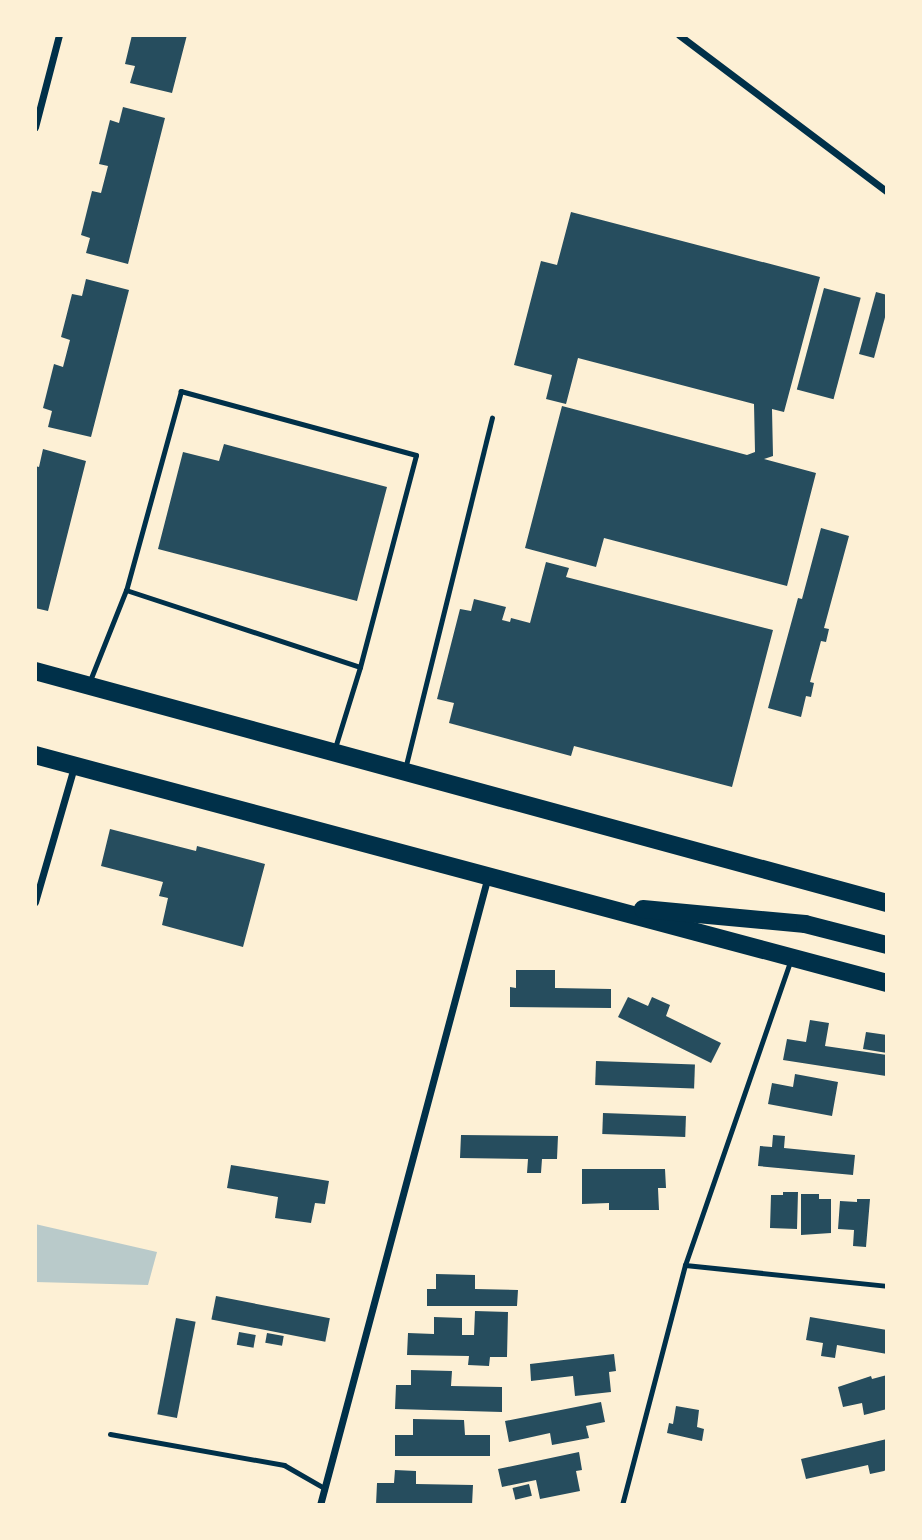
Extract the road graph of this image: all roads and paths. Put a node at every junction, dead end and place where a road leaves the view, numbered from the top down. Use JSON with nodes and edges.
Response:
{"nodes":[{"id":1,"x":60,"y":35,"type":"edge"},
{"id":2,"x":678,"y":35,"type":"edge"},
{"id":3,"x":35,"y":127,"type":"edge"},
{"id":4,"x":887,"y":192,"type":"edge"},
{"id":5,"x":492,"y":418,"type":"dead end"},
{"id":6,"x":126,"y":590,"type":"junction"},
{"id":7,"x":360,"y":667,"type":"junction"},
{"id":8,"x":35,"y":671,"type":"edge"},
{"id":9,"x":88,"y":686,"type":"junction"},
{"id":10,"x":333,"y":752,"type":"junction"},
{"id":11,"x":35,"y":755,"type":"edge"},
{"id":12,"x":74,"y":766,"type":"junction"},
{"id":13,"x":405,"y":772,"type":"junction"},
{"id":14,"x":488,"y":875,"type":"junction"},
{"id":15,"x":35,"y":902,"type":"edge"},
{"id":16,"x":887,"y":903,"type":"edge"},
{"id":17,"x":594,"y":904,"type":"junction"},
{"id":18,"x":887,"y":945,"type":"edge"},
{"id":19,"x":791,"y":958,"type":"junction"},
{"id":20,"x":887,"y":984,"type":"edge"},
{"id":21,"x":685,"y":1265,"type":"junction"},
{"id":22,"x":887,"y":1286,"type":"edge"},
{"id":23,"x":110,"y":1434,"type":"dead end"},
{"id":24,"x":324,"y":1488,"type":"junction"},
{"id":25,"x":320,"y":1505,"type":"edge"},
{"id":26,"x":622,"y":1505,"type":"edge"}],
"edges":[{"from":1,"to":3,"type":"street"},
{"from":2,"to":4,"type":"street"},
{"from":5,"to":13,"type":"lane"},
{"from":6,"to":7,"type":"lane"},
{"from":6,"to":7,"type":"lane"},
{"from":6,"to":9,"type":"lane"},
{"from":7,"to":10,"type":"lane"},
{"from":8,"to":9,"type":"main road"},
{"from":9,"to":10,"type":"main road"},
{"from":10,"to":13,"type":"main road"},
{"from":11,"to":12,"type":"main road"},
{"from":12,"to":14,"type":"main road"},
{"from":12,"to":15,"type":"street"},
{"from":13,"to":16,"type":"main road"},
{"from":14,"to":17,"type":"main road"},
{"from":14,"to":24,"type":"street"},
{"from":17,"to":18,"type":"main road"},
{"from":17,"to":19,"type":"main road"},
{"from":19,"to":20,"type":"main road"},
{"from":19,"to":21,"type":"lane"},
{"from":21,"to":22,"type":"lane"},
{"from":21,"to":26,"type":"lane"},
{"from":23,"to":24,"type":"lane"},
{"from":24,"to":25,"type":"street"}]}
